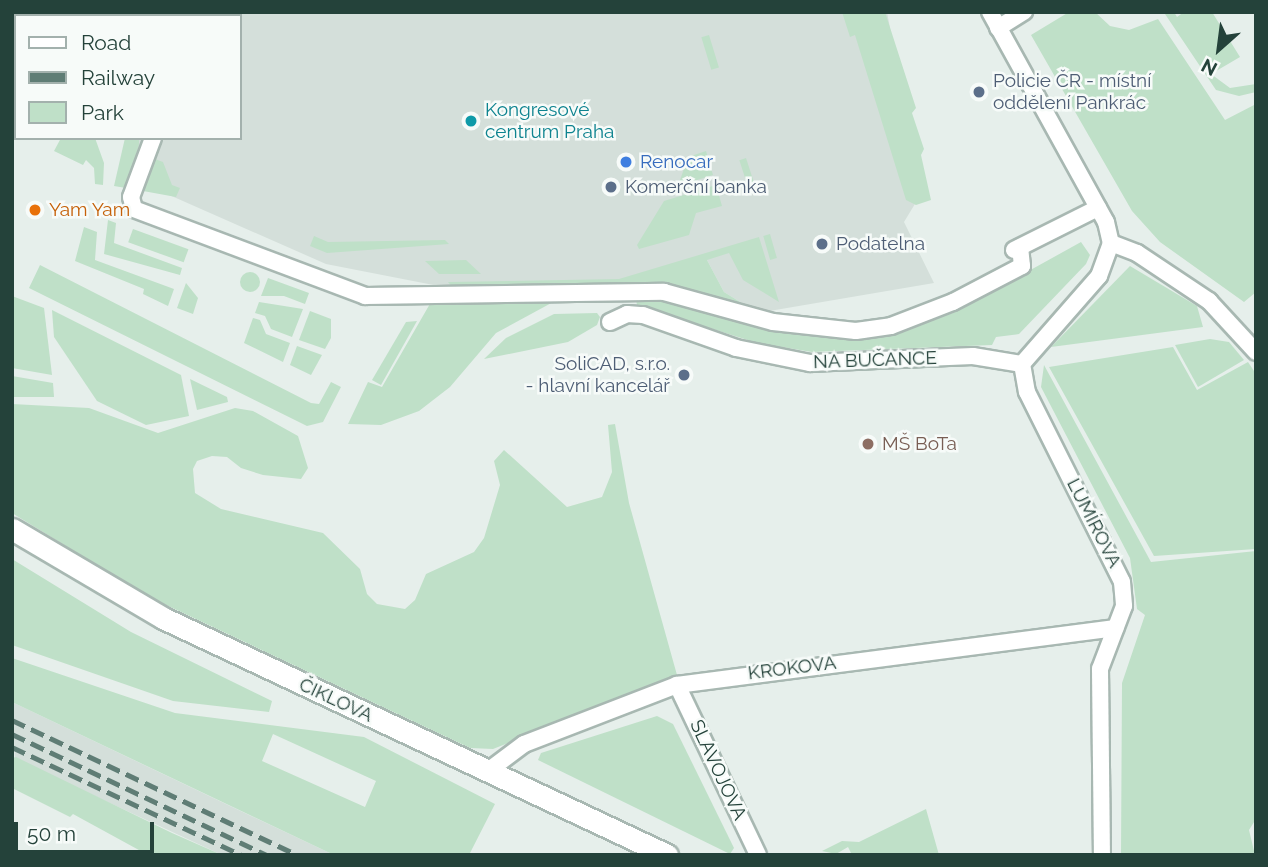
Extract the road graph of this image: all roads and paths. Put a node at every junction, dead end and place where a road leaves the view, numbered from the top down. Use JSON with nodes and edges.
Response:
{"nodes":[{"id":1,"x":990,"y":12,"type":"edge"},
{"id":2,"x":1024,"y":12,"type":"edge"},
{"id":3,"x":998,"y":27,"type":"junction"},
{"id":4,"x":152,"y":140,"type":"edge"},
{"id":5,"x":1098,"y":208,"type":"junction"},
{"id":6,"x":1111,"y":243,"type":"junction"},
{"id":7,"x":610,"y":322,"type":"dead end"},
{"id":8,"x":1256,"y":352,"type":"edge"},
{"id":9,"x":1022,"y":364,"type":"junction"},
{"id":10,"x":12,"y":529,"type":"edge"},
{"id":11,"x":1115,"y":628,"type":"junction"},
{"id":12,"x":677,"y":685,"type":"junction"},
{"id":13,"x":488,"y":771,"type":"junction"},
{"id":14,"x":667,"y":855,"type":"edge"},
{"id":15,"x":758,"y":855,"type":"edge"},
{"id":16,"x":1101,"y":855,"type":"edge"}],
"edges":[{"from":1,"to":3,"type":"street"},
{"from":2,"to":3,"type":"street"},
{"from":3,"to":5,"type":"street"},
{"from":4,"to":5,"type":"street"},
{"from":5,"to":6,"type":"street"},
{"from":6,"to":8,"type":"street"},
{"from":6,"to":9,"type":"street"},
{"from":7,"to":9,"type":"street","name":"NA BUČANCE"},
{"from":9,"to":11,"type":"street","name":"LUMÍROVA"},
{"from":10,"to":13,"type":"street","name":"ČIKLOVA"},
{"from":11,"to":12,"type":"street","name":"KROKOVA"},
{"from":11,"to":16,"type":"street","name":"LUMÍROVA"},
{"from":12,"to":13,"type":"street","name":"KROKOVA"},
{"from":12,"to":15,"type":"street","name":"SLAVOJOVA"},
{"from":13,"to":14,"type":"street","name":"ČIKLOVA"}]}
